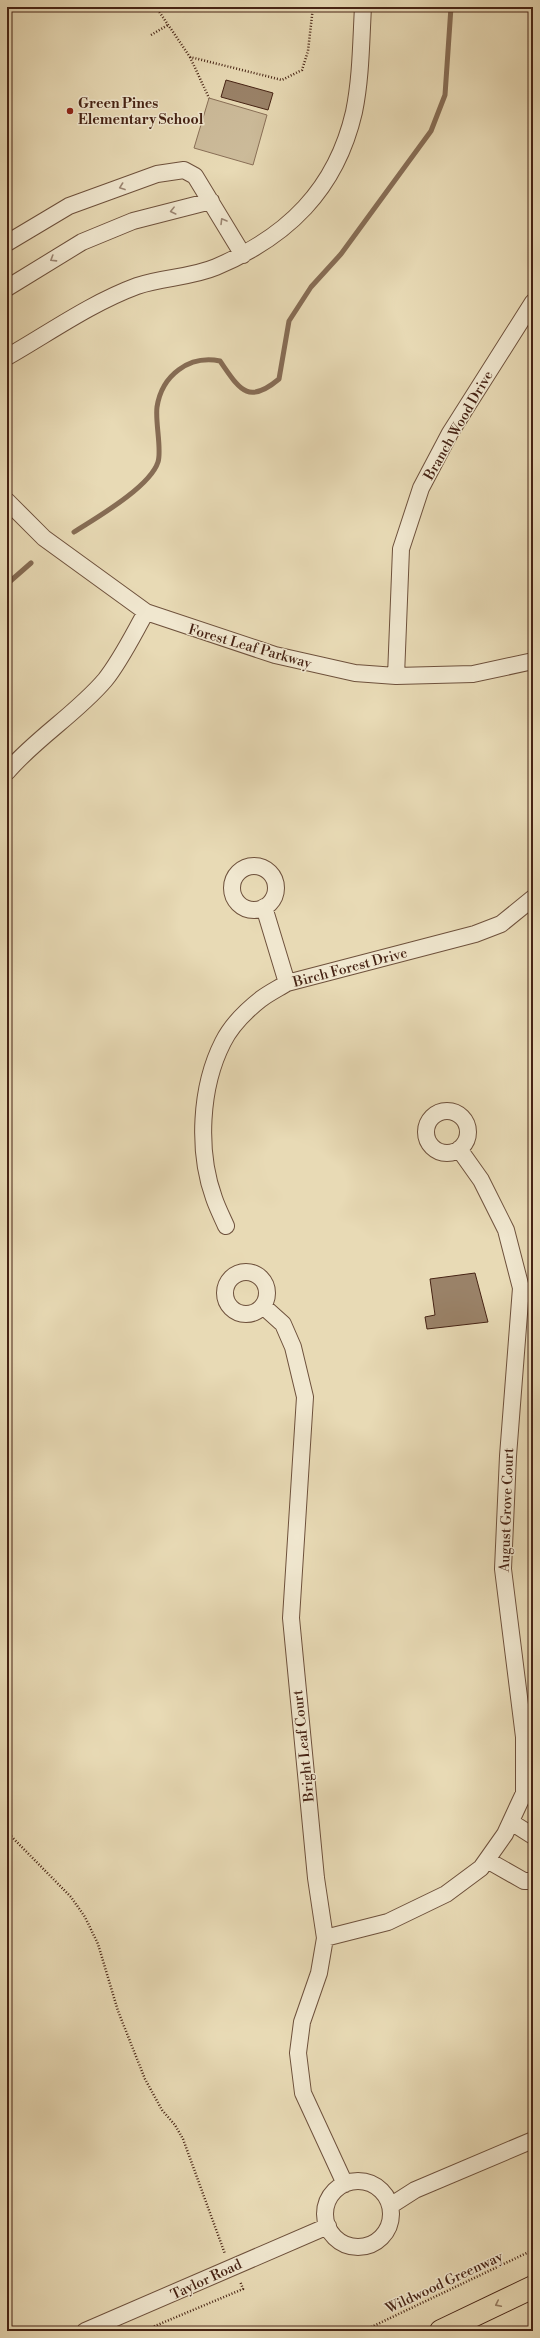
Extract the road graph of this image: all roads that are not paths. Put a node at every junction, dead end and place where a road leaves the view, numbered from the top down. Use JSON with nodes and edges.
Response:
{"nodes":[{"id":1,"x":363,"y":7,"type":"edge"},
{"id":2,"x":211,"y":201,"type":"junction"},
{"id":3,"x":7,"y":243,"type":"edge"},
{"id":4,"x":243,"y":255,"type":"junction"},
{"id":5,"x":7,"y":288,"type":"edge"},
{"id":6,"x":533,"y":302,"type":"edge"},
{"id":7,"x":7,"y":357,"type":"edge"},
{"id":8,"x":7,"y":501,"type":"edge"},
{"id":9,"x":146,"y":612,"type":"junction"},
{"id":10,"x":533,"y":661,"type":"edge"},
{"id":11,"x":396,"y":676,"type":"junction"},
{"id":12,"x":7,"y":772,"type":"edge"},
{"id":13,"x":533,"y":898,"type":"edge"},
{"id":14,"x":264,"y":907,"type":"dead end"},
{"id":15,"x":287,"y":983,"type":"junction"},
{"id":16,"x":459,"y":1149,"type":"dead end"},
{"id":17,"x":226,"y":1226,"type":"dead end"},
{"id":18,"x":263,"y":1306,"type":"dead end"},
{"id":19,"x":511,"y":1822,"type":"junction"},
{"id":20,"x":533,"y":1836,"type":"edge"},
{"id":21,"x":487,"y":1860,"type":"junction"},
{"id":22,"x":533,"y":1881,"type":"edge"},
{"id":23,"x":325,"y":1938,"type":"junction"},
{"id":24,"x":533,"y":2140,"type":"edge"},
{"id":25,"x":345,"y":2184,"type":"junction"},
{"id":26,"x":390,"y":2206,"type":"junction"},
{"id":27,"x":328,"y":2226,"type":"junction"},
{"id":28,"x":533,"y":2287,"type":"edge"},
{"id":29,"x":85,"y":2331,"type":"edge"},
{"id":30,"x":441,"y":2331,"type":"edge"}],
"edges":[{"from":1,"to":4,"type":"street"},
{"from":2,"to":3,"type":"street","one_way":true},
{"from":4,"to":2,"type":"street","one_way":true},
{"from":2,"to":5,"type":"street","one_way":true},
{"from":4,"to":7,"type":"street"},
{"from":6,"to":11,"type":"street","name":"Branch Wood Drive"},
{"from":8,"to":9,"type":"street","name":"Forest Leaf Parkway"},
{"from":9,"to":11,"type":"street","name":"Forest Leaf Parkway"},
{"from":9,"to":12,"type":"street"},
{"from":10,"to":11,"type":"street","name":"Forest Leaf Parkway"},
{"from":13,"to":15,"type":"street","name":"Birch Forest Drive"},
{"from":14,"to":15,"type":"street"},
{"from":15,"to":17,"type":"street","name":"Birch Forest Drive"},
{"from":16,"to":19,"type":"street","name":"August Grove Court"},
{"from":18,"to":23,"type":"street","name":"Bright Leaf Court"},
{"from":19,"to":20,"type":"street"},
{"from":19,"to":21,"type":"street","name":"August Grove Court"},
{"from":21,"to":22,"type":"street"},
{"from":21,"to":23,"type":"street","name":"August Grove Court"},
{"from":23,"to":25,"type":"street","name":"Bright Leaf Court"},
{"from":24,"to":26,"type":"street"},
{"from":25,"to":26,"type":"street"},
{"from":25,"to":27,"type":"street"},
{"from":26,"to":27,"type":"street"},
{"from":27,"to":29,"type":"street","name":"Taylor Road"},
{"from":28,"to":30,"type":"highway","one_way":true}]}
